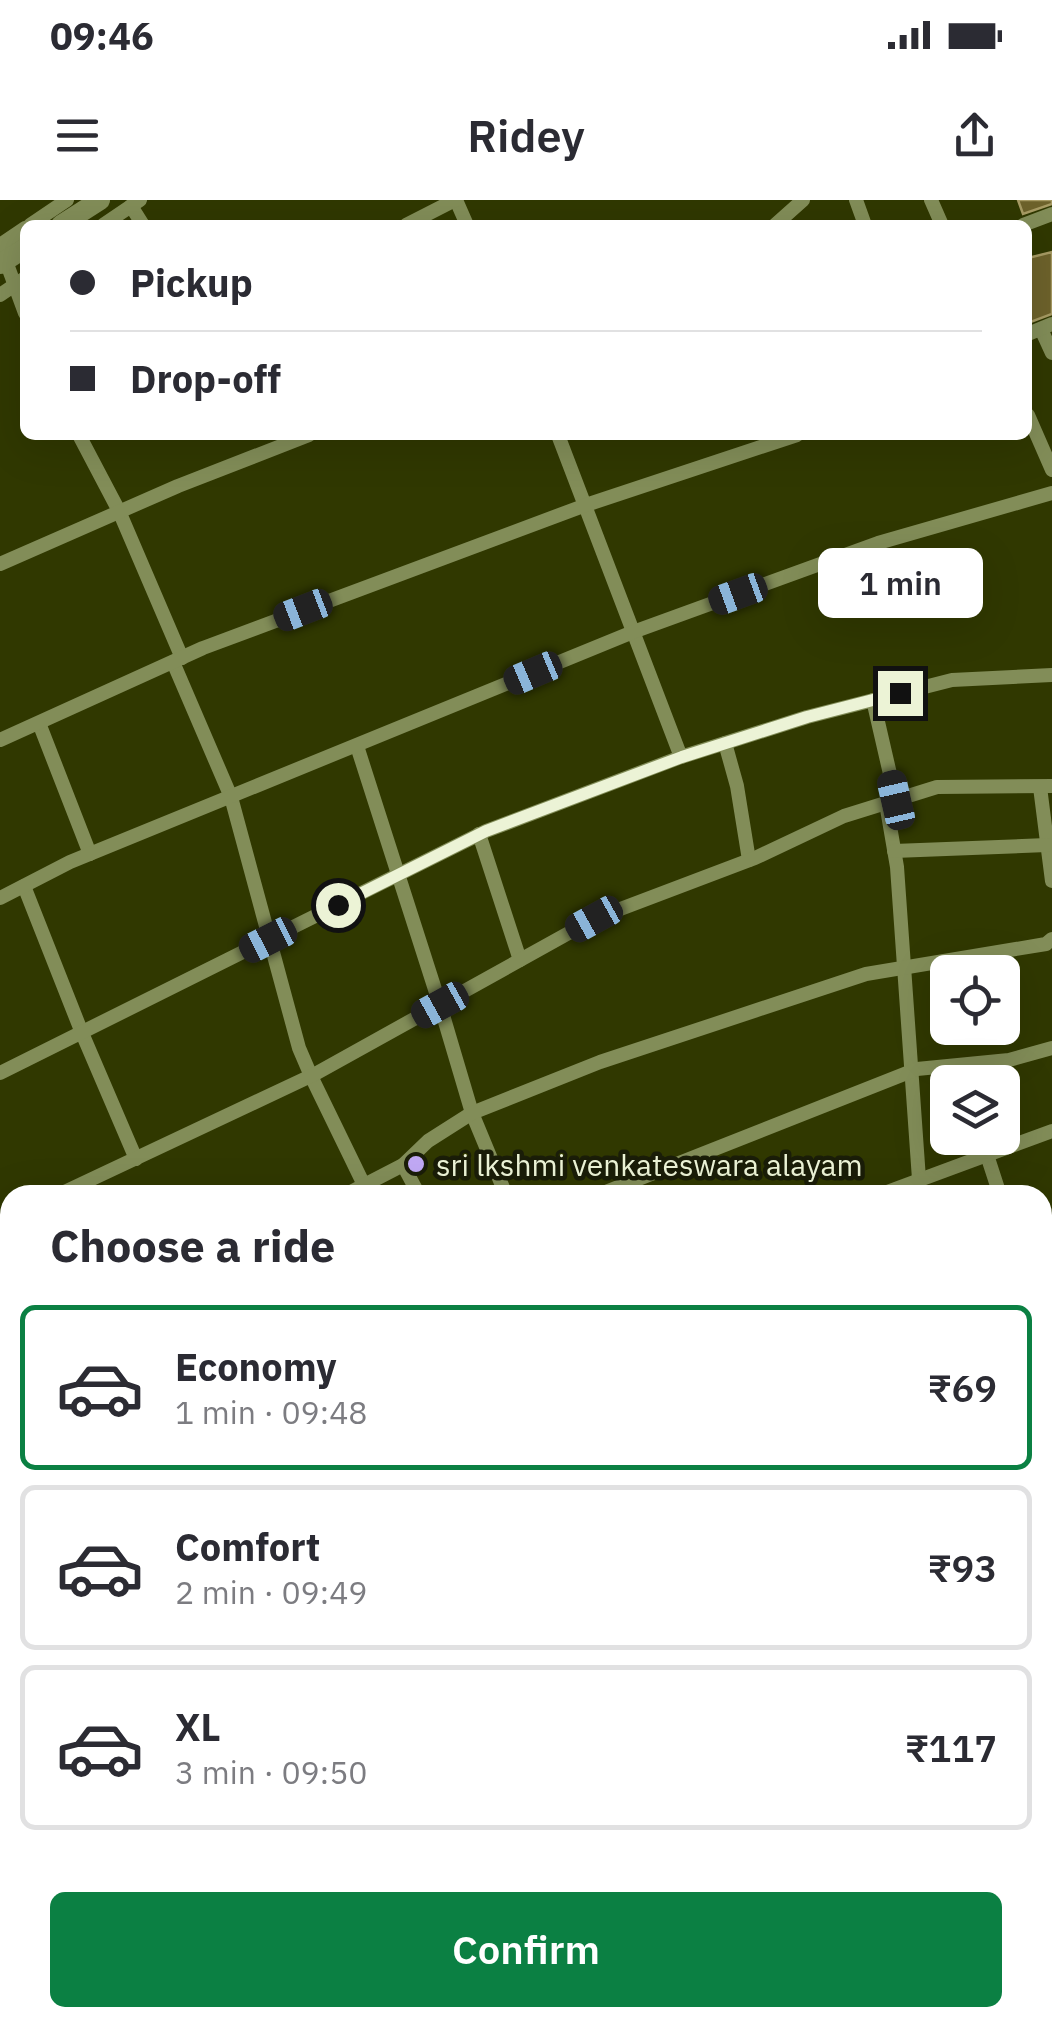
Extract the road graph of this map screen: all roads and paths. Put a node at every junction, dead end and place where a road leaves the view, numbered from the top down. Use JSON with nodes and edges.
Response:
{"nodes":[{"id":1,"x":67,"y":200,"type":"edge"},
{"id":2,"x":100,"y":200,"type":"edge"},
{"id":3,"x":455,"y":200,"type":"edge"},
{"id":4,"x":802,"y":200,"type":"edge"},
{"id":5,"x":135,"y":203,"type":"edge"},
{"id":6,"x":38,"y":220,"type":"edge"},
{"id":7,"x":69,"y":220,"type":"edge"},
{"id":8,"x":110,"y":220,"type":"edge"},
{"id":9,"x":416,"y":220,"type":"edge"},
{"id":10,"x":780,"y":220,"type":"edge"},
{"id":11,"x":0,"y":245,"type":"edge"},
{"id":12,"x":19,"y":282,"type":"edge"},
{"id":13,"x":0,"y":295,"type":"edge"},
{"id":14,"x":1040,"y":329,"type":"edge"},
{"id":15,"x":1052,"y":354,"type":"edge"},
{"id":16,"x":1032,"y":425,"type":"edge"},
{"id":17,"x":82,"y":440,"type":"edge"},
{"id":18,"x":560,"y":440,"type":"edge"},
{"id":19,"x":782,"y":440,"type":"edge"},
{"id":20,"x":271,"y":442,"type":"edge"},
{"id":21,"x":1052,"y":470,"type":"edge"},
{"id":22,"x":1052,"y":493,"type":"edge"},
{"id":23,"x":586,"y":505,"type":"junction"},
{"id":24,"x":120,"y":511,"type":"junction"},
{"id":25,"x":0,"y":564,"type":"edge"},
{"id":26,"x":633,"y":632,"type":"junction"},
{"id":27,"x":178,"y":660,"type":"junction"},
{"id":28,"x":1052,"y":676,"type":"edge"},
{"id":29,"x":874,"y":700,"type":"junction"},
{"id":30,"x":39,"y":722,"type":"junction"},
{"id":31,"x":0,"y":740,"type":"edge"},
{"id":32,"x":725,"y":743,"type":"junction"},
{"id":33,"x":357,"y":746,"type":"junction"},
{"id":34,"x":682,"y":757,"type":"junction"},
{"id":35,"x":1046,"y":787,"type":"edge"},
{"id":36,"x":231,"y":797,"type":"junction"},
{"id":37,"x":891,"y":802,"type":"junction"},
{"id":38,"x":479,"y":834,"type":"junction"},
{"id":39,"x":1048,"y":846,"type":"junction"},
{"id":40,"x":894,"y":851,"type":"junction"},
{"id":41,"x":90,"y":854,"type":"junction"},
{"id":42,"x":749,"y":860,"type":"junction"},
{"id":43,"x":399,"y":874,"type":"junction"},
{"id":44,"x":1052,"y":881,"type":"edge"},
{"id":45,"x":24,"y":886,"type":"junction"},
{"id":46,"x":0,"y":898,"type":"edge"},
{"id":47,"x":268,"y":940,"type":"junction"},
{"id":48,"x":1050,"y":947,"type":"edge"},
{"id":49,"x":520,"y":960,"type":"junction"},
{"id":50,"x":904,"y":967,"type":"junction"},
{"id":51,"x":440,"y":1005,"type":"junction"},
{"id":52,"x":82,"y":1033,"type":"junction"},
{"id":53,"x":1052,"y":1048,"type":"edge"},
{"id":54,"x":913,"y":1070,"type":"junction"},
{"id":55,"x":0,"y":1073,"type":"edge"},
{"id":56,"x":310,"y":1076,"type":"junction"},
{"id":57,"x":472,"y":1113,"type":"junction"},
{"id":58,"x":1052,"y":1131,"type":"edge"},
{"id":59,"x":1020,"y":1143,"type":"edge"},
{"id":60,"x":986,"y":1155,"type":"joint"},
{"id":61,"x":136,"y":1159,"type":"junction"},
{"id":62,"x":403,"y":1165,"type":"junction"},
{"id":63,"x":920,"y":1179,"type":"junction"},
{"id":64,"x":80,"y":1185,"type":"edge"},
{"id":65,"x":364,"y":1185,"type":"joint"},
{"id":66,"x":414,"y":1185,"type":"edge"},
{"id":67,"x":502,"y":1185,"type":"edge"},
{"id":68,"x":623,"y":1185,"type":"edge"},
{"id":69,"x":905,"y":1185,"type":"edge"},
{"id":70,"x":996,"y":1185,"type":"edge"}],
"edges":[{"from":1,"to":6,"type":"street"},
{"from":2,"to":7,"type":"street"},
{"from":3,"to":9,"type":"street"},
{"from":4,"to":10,"type":"street"},
{"from":5,"to":8,"type":"street"},
{"from":11,"to":12,"type":"street"},
{"from":12,"to":13,"type":"street"},
{"from":14,"to":15,"type":"street"},
{"from":16,"to":21,"type":"street"},
{"from":17,"to":24,"type":"street"},
{"from":18,"to":23,"type":"street"},
{"from":19,"to":23,"type":"street"},
{"from":20,"to":24,"type":"street"},
{"from":22,"to":26,"type":"street"},
{"from":23,"to":26,"type":"street"},
{"from":23,"to":27,"type":"street"},
{"from":24,"to":25,"type":"street"},
{"from":24,"to":27,"type":"street"},
{"from":26,"to":33,"type":"street"},
{"from":26,"to":34,"type":"street"},
{"from":27,"to":30,"type":"street"},
{"from":27,"to":36,"type":"street"},
{"from":28,"to":29,"type":"street"},
{"from":29,"to":32,"type":"street"},
{"from":29,"to":37,"type":"street"},
{"from":30,"to":31,"type":"street"},
{"from":30,"to":41,"type":"street"},
{"from":32,"to":34,"type":"street"},
{"from":32,"to":42,"type":"street"},
{"from":33,"to":36,"type":"street"},
{"from":33,"to":43,"type":"street"},
{"from":34,"to":38,"type":"street"},
{"from":35,"to":37,"type":"street"},
{"from":35,"to":39,"type":"street"},
{"from":36,"to":41,"type":"street"},
{"from":36,"to":47,"type":"street"},
{"from":37,"to":40,"type":"street"},
{"from":37,"to":42,"type":"street"},
{"from":38,"to":43,"type":"street"},
{"from":38,"to":49,"type":"street"},
{"from":39,"to":40,"type":"street"},
{"from":39,"to":44,"type":"street"},
{"from":40,"to":50,"type":"street"},
{"from":41,"to":45,"type":"street"},
{"from":42,"to":49,"type":"street"},
{"from":43,"to":47,"type":"street"},
{"from":43,"to":51,"type":"street"},
{"from":45,"to":46,"type":"street"},
{"from":45,"to":52,"type":"street"},
{"from":47,"to":52,"type":"street"},
{"from":47,"to":56,"type":"street"},
{"from":48,"to":50,"type":"street"},
{"from":49,"to":51,"type":"street"},
{"from":50,"to":54,"type":"street"},
{"from":50,"to":57,"type":"street"},
{"from":51,"to":56,"type":"street"},
{"from":51,"to":57,"type":"street"},
{"from":52,"to":55,"type":"street"},
{"from":52,"to":61,"type":"street"},
{"from":53,"to":54,"type":"street"},
{"from":54,"to":63,"type":"street"},
{"from":54,"to":68,"type":"street"},
{"from":56,"to":61,"type":"street"},
{"from":56,"to":65,"type":"street"},
{"from":57,"to":62,"type":"street"},
{"from":57,"to":67,"type":"street"},
{"from":58,"to":59,"type":"street"},
{"from":60,"to":63,"type":"street"},
{"from":60,"to":70,"type":"street"},
{"from":61,"to":64,"type":"street"},
{"from":62,"to":65,"type":"street"},
{"from":62,"to":66,"type":"street"},
{"from":63,"to":69,"type":"street"}]}
